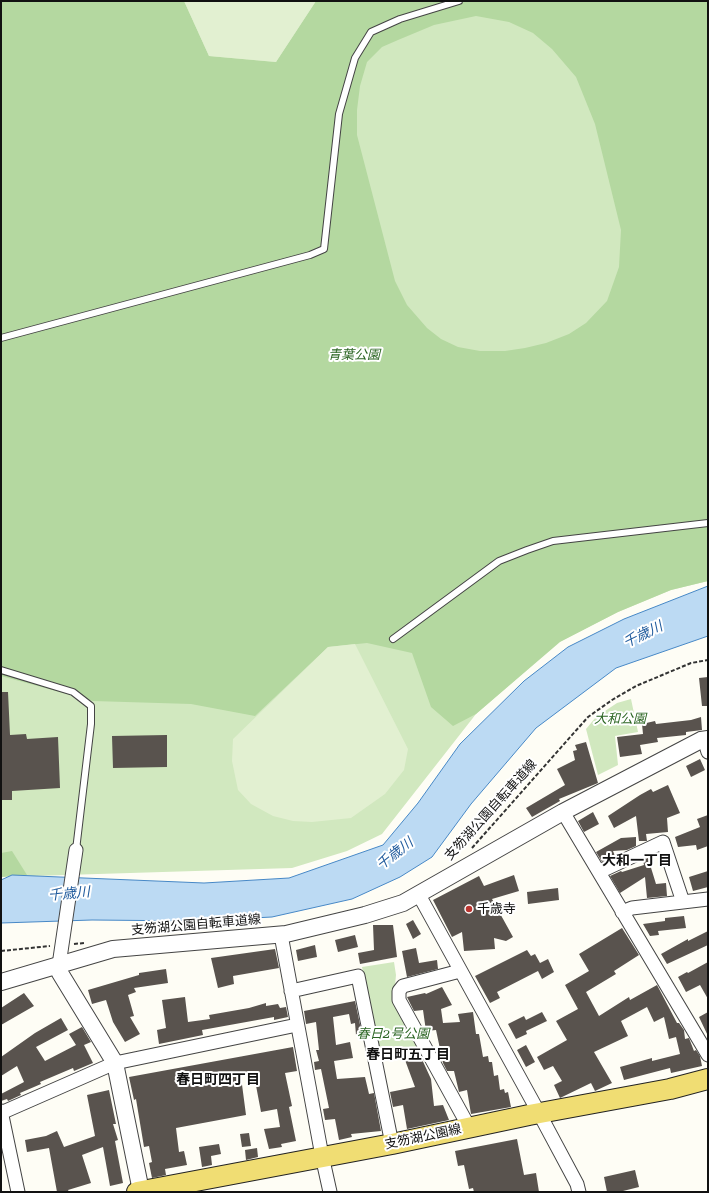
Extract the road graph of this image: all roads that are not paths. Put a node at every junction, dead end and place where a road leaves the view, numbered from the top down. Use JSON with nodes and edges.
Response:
{"nodes":[{"id":1,"x":459,"y":1,"type":"edge"},
{"id":2,"x":1,"y":338,"type":"edge"},
{"id":3,"x":708,"y":523,"type":"edge"},
{"id":4,"x":393,"y":639,"type":"dead end"},
{"id":5,"x":1,"y":670,"type":"edge"},
{"id":6,"x":707,"y":743,"type":"edge"},
{"id":7,"x":563,"y":812,"type":"junction"},
{"id":8,"x":76,"y":850,"type":"joint"},
{"id":9,"x":599,"y":872,"type":"junction"},
{"id":10,"x":419,"y":895,"type":"junction"},
{"id":11,"x":708,"y":899,"type":"edge"},
{"id":12,"x":683,"y":902,"type":"junction"},
{"id":13,"x":622,"y":912,"type":"junction"},
{"id":14,"x":281,"y":935,"type":"junction"},
{"id":15,"x":58,"y":966,"type":"junction"},
{"id":16,"x":460,"y":971,"type":"junction"},
{"id":17,"x":1,"y":982,"type":"edge"},
{"id":18,"x":291,"y":991,"type":"junction"},
{"id":19,"x":298,"y":1025,"type":"junction"},
{"id":20,"x":708,"y":1055,"type":"edge"},
{"id":21,"x":115,"y":1063,"type":"junction"},
{"id":22,"x":708,"y":1079,"type":"edge"},
{"id":23,"x":1,"y":1112,"type":"edge"},
{"id":24,"x":539,"y":1113,"type":"junction"},
{"id":25,"x":470,"y":1127,"type":"junction"},
{"id":26,"x":392,"y":1144,"type":"junction"},
{"id":27,"x":322,"y":1156,"type":"junction"},
{"id":28,"x":18,"y":1192,"type":"edge"},
{"id":29,"x":140,"y":1192,"type":"edge"},
{"id":30,"x":330,"y":1192,"type":"edge"},
{"id":31,"x":579,"y":1192,"type":"edge"}],
"edges":[{"from":1,"to":2,"type":"lane"},
{"from":3,"to":4,"type":"lane"},
{"from":5,"to":8,"type":"lane"},
{"from":6,"to":7,"type":"street"},
{"from":7,"to":9,"type":"street"},
{"from":7,"to":10,"type":"street"},
{"from":8,"to":15,"type":"street"},
{"from":9,"to":12,"type":"street"},
{"from":9,"to":13,"type":"street"},
{"from":10,"to":14,"type":"street"},
{"from":10,"to":16,"type":"street"},
{"from":11,"to":12,"type":"street"},
{"from":12,"to":13,"type":"street"},
{"from":13,"to":20,"type":"street"},
{"from":14,"to":15,"type":"street"},
{"from":14,"to":18,"type":"street"},
{"from":15,"to":17,"type":"street"},
{"from":15,"to":21,"type":"street"},
{"from":16,"to":24,"type":"street"},
{"from":16,"to":25,"type":"street"},
{"from":18,"to":19,"type":"street"},
{"from":18,"to":26,"type":"street"},
{"from":19,"to":21,"type":"street"},
{"from":19,"to":27,"type":"street"},
{"from":21,"to":23,"type":"street"},
{"from":21,"to":29,"type":"street"},
{"from":22,"to":24,"type":"main road","name":"支笏湖公園線"},
{"from":23,"to":28,"type":"street"},
{"from":24,"to":25,"type":"main road","name":"支笏湖公園線"},
{"from":24,"to":31,"type":"street"},
{"from":25,"to":26,"type":"main road","name":"支笏湖公園線"},
{"from":26,"to":27,"type":"main road","name":"支笏湖公園線"},
{"from":27,"to":29,"type":"main road","name":"支笏湖公園線"},
{"from":27,"to":30,"type":"street"}]}
